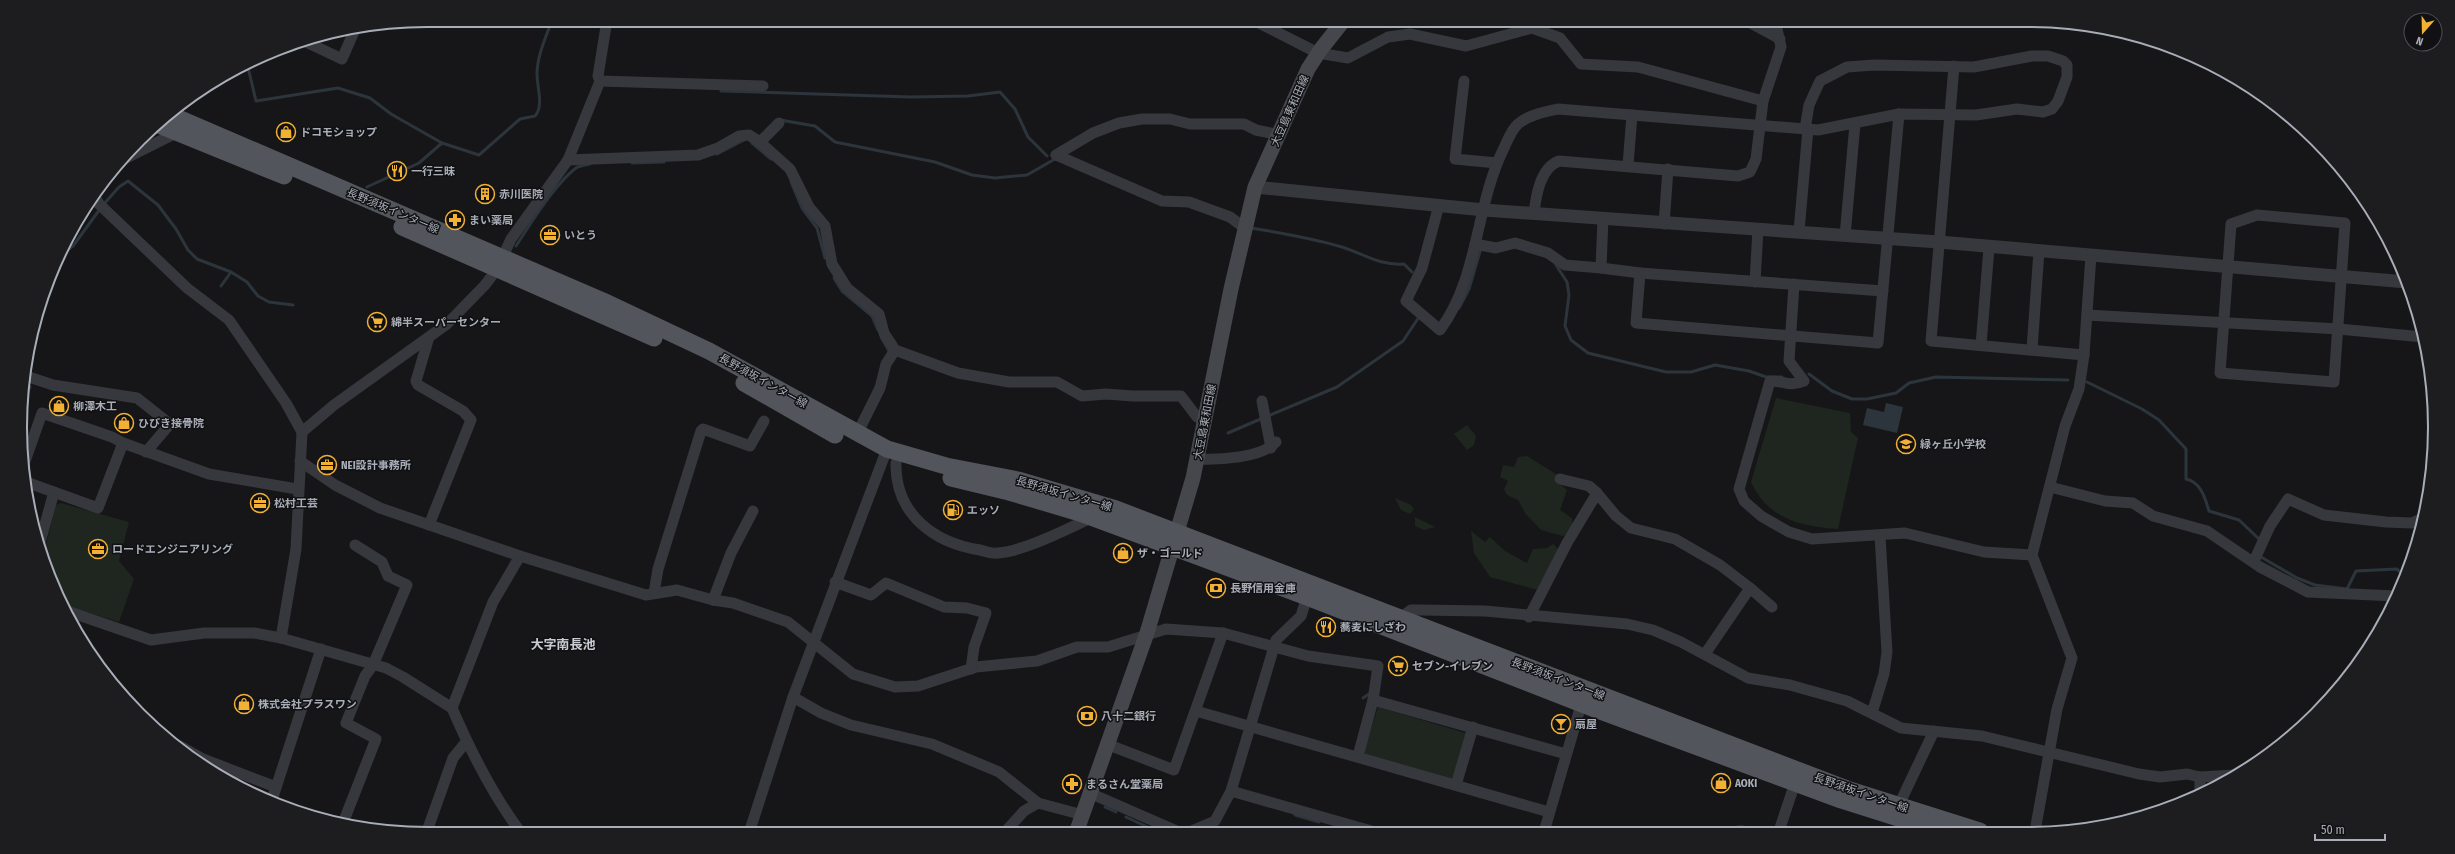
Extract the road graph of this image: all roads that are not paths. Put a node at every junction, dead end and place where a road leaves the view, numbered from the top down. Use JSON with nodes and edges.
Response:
{"nodes":[{"id":1,"x":606,"y":27,"type":"edge"},
{"id":2,"x":1267,"y":27,"type":"edge"},
{"id":3,"x":1338,"y":27,"type":"edge"},
{"id":4,"x":1758,"y":27,"type":"edge"},
{"id":5,"x":1777,"y":27,"type":"edge"},
{"id":6,"x":353,"y":34,"type":"edge"},
{"id":7,"x":1780,"y":39,"type":"junction"},
{"id":8,"x":311,"y":44,"type":"edge"},
{"id":9,"x":1318,"y":53,"type":"junction"},
{"id":10,"x":1954,"y":66,"type":"junction"},
{"id":11,"x":600,"y":81,"type":"junction"},
{"id":12,"x":1464,"y":81,"type":"dead end"},
{"id":13,"x":764,"y":86,"type":"dead end"},
{"id":14,"x":1763,"y":101,"type":"junction"},
{"id":15,"x":1899,"y":114,"type":"junction"},
{"id":16,"x":1632,"y":115,"type":"junction"},
{"id":17,"x":1952,"y":116,"type":"junction"},
{"id":18,"x":175,"y":117,"type":"edge"},
{"id":19,"x":779,"y":123,"type":"dead end"},
{"id":20,"x":1855,"y":124,"type":"junction"},
{"id":21,"x":163,"y":126,"type":"edge"},
{"id":22,"x":1759,"y":126,"type":"junction"},
{"id":23,"x":1807,"y":129,"type":"junction"},
{"id":24,"x":178,"y":132,"type":"junction"},
{"id":25,"x":1280,"y":135,"type":"junction"},
{"id":26,"x":760,"y":142,"type":"junction"},
{"id":27,"x":135,"y":154,"type":"edge"},
{"id":28,"x":568,"y":160,"type":"junction"},
{"id":29,"x":1497,"y":163,"type":"junction"},
{"id":30,"x":1628,"y":165,"type":"junction"},
{"id":31,"x":1668,"y":169,"type":"junction"},
{"id":32,"x":1255,"y":187,"type":"junction"},
{"id":33,"x":100,"y":203,"type":"edge"},
{"id":34,"x":1439,"y":205,"type":"junction"},
{"id":35,"x":1484,"y":210,"type":"junction"},
{"id":36,"x":1534,"y":213,"type":"junction"},
{"id":37,"x":1603,"y":218,"type":"junction"},
{"id":38,"x":1664,"y":224,"type":"junction"},
{"id":39,"x":1758,"y":229,"type":"junction"},
{"id":40,"x":1246,"y":230,"type":"junction"},
{"id":41,"x":1799,"y":232,"type":"junction"},
{"id":42,"x":1845,"y":236,"type":"junction"},
{"id":43,"x":1887,"y":239,"type":"junction"},
{"id":44,"x":1939,"y":242,"type":"junction"},
{"id":45,"x":1475,"y":244,"type":"junction"},
{"id":46,"x":1989,"y":248,"type":"junction"},
{"id":47,"x":2039,"y":251,"type":"junction"},
{"id":48,"x":2092,"y":256,"type":"junction"},
{"id":49,"x":500,"y":263,"type":"junction"},
{"id":50,"x":1601,"y":268,"type":"junction"},
{"id":51,"x":2227,"y":268,"type":"junction"},
{"id":52,"x":1640,"y":273,"type":"junction"},
{"id":53,"x":2341,"y":278,"type":"junction"},
{"id":54,"x":1755,"y":282,"type":"junction"},
{"id":55,"x":2401,"y":282,"type":"edge"},
{"id":56,"x":1794,"y":284,"type":"junction"},
{"id":57,"x":1884,"y":291,"type":"junction"},
{"id":58,"x":2087,"y":315,"type":"junction"},
{"id":59,"x":2224,"y":322,"type":"junction"},
{"id":60,"x":2339,"y":329,"type":"junction"},
{"id":61,"x":1790,"y":336,"type":"junction"},
{"id":62,"x":2417,"y":336,"type":"edge"},
{"id":63,"x":429,"y":337,"type":"junction"},
{"id":64,"x":1981,"y":345,"type":"junction"},
{"id":65,"x":2032,"y":349,"type":"junction"},
{"id":66,"x":895,"y":350,"type":"junction"},
{"id":67,"x":2084,"y":355,"type":"junction"},
{"id":68,"x":30,"y":377,"type":"edge"},
{"id":69,"x":1262,"y":401,"type":"dead end"},
{"id":70,"x":764,"y":421,"type":"dead end"},
{"id":71,"x":1206,"y":422,"type":"junction"},
{"id":72,"x":302,"y":432,"type":"junction"},
{"id":73,"x":857,"y":434,"type":"junction"},
{"id":74,"x":123,"y":444,"type":"junction"},
{"id":75,"x":146,"y":452,"type":"junction"},
{"id":76,"x":28,"y":453,"type":"edge"},
{"id":77,"x":888,"y":457,"type":"junction"},
{"id":78,"x":1197,"y":459,"type":"junction"},
{"id":79,"x":300,"y":461,"type":"junction"},
{"id":80,"x":1560,"y":478,"type":"dead end"},
{"id":81,"x":31,"y":484,"type":"edge"},
{"id":82,"x":2050,"y":487,"type":"junction"},
{"id":83,"x":297,"y":489,"type":"junction"},
{"id":84,"x":54,"y":492,"type":"junction"},
{"id":85,"x":1597,"y":493,"type":"junction"},
{"id":86,"x":752,"y":511,"type":"dead end"},
{"id":87,"x":1091,"y":518,"type":"junction"},
{"id":88,"x":2416,"y":521,"type":"edge"},
{"id":89,"x":429,"y":525,"type":"junction"},
{"id":90,"x":42,"y":535,"type":"edge"},
{"id":91,"x":1880,"y":536,"type":"junction"},
{"id":92,"x":1175,"y":541,"type":"junction"},
{"id":93,"x":355,"y":545,"type":"dead end"},
{"id":94,"x":2032,"y":555,"type":"junction"},
{"id":95,"x":520,"y":556,"type":"junction"},
{"id":96,"x":2254,"y":561,"type":"junction"},
{"id":97,"x":835,"y":582,"type":"junction"},
{"id":98,"x":1750,"y":588,"type":"junction"},
{"id":99,"x":654,"y":593,"type":"junction"},
{"id":100,"x":2391,"y":596,"type":"edge"},
{"id":101,"x":1307,"y":597,"type":"junction"},
{"id":102,"x":713,"y":600,"type":"junction"},
{"id":103,"x":1772,"y":607,"type":"dead end"},
{"id":104,"x":73,"y":613,"type":"edge"},
{"id":105,"x":1529,"y":617,"type":"junction"},
{"id":106,"x":1399,"y":619,"type":"junction"},
{"id":107,"x":1223,"y":633,"type":"junction"},
{"id":108,"x":1147,"y":634,"type":"junction"},
{"id":109,"x":281,"y":638,"type":"junction"},
{"id":110,"x":813,"y":642,"type":"junction"},
{"id":111,"x":1275,"y":646,"type":"junction"},
{"id":112,"x":321,"y":649,"type":"junction"},
{"id":113,"x":1705,"y":654,"type":"junction"},
{"id":114,"x":373,"y":665,"type":"junction"},
{"id":115,"x":971,"y":668,"type":"junction"},
{"id":116,"x":1583,"y":696,"type":"junction"},
{"id":117,"x":793,"y":697,"type":"junction"},
{"id":118,"x":1373,"y":700,"type":"junction"},
{"id":119,"x":452,"y":708,"type":"junction"},
{"id":120,"x":1196,"y":712,"type":"junction"},
{"id":121,"x":1872,"y":713,"type":"junction"},
{"id":122,"x":1251,"y":727,"type":"junction"},
{"id":123,"x":1473,"y":727,"type":"junction"},
{"id":124,"x":1934,"y":731,"type":"junction"},
{"id":125,"x":466,"y":742,"type":"junction"},
{"id":126,"x":1108,"y":745,"type":"junction"},
{"id":127,"x":2050,"y":752,"type":"junction"},
{"id":128,"x":1566,"y":754,"type":"junction"},
{"id":129,"x":1358,"y":756,"type":"junction"},
{"id":130,"x":204,"y":760,"type":"edge"},
{"id":131,"x":2223,"y":776,"type":"edge"},
{"id":132,"x":2200,"y":777,"type":"junction"},
{"id":133,"x":1795,"y":783,"type":"junction"},
{"id":134,"x":1456,"y":785,"type":"junction"},
{"id":135,"x":276,"y":787,"type":"junction"},
{"id":136,"x":2200,"y":788,"type":"edge"},
{"id":137,"x":1231,"y":791,"type":"junction"},
{"id":138,"x":1092,"y":794,"type":"junction"},
{"id":139,"x":273,"y":796,"type":"edge"},
{"id":140,"x":1038,"y":803,"type":"junction"},
{"id":141,"x":1898,"y":807,"type":"junction"},
{"id":142,"x":1549,"y":812,"type":"junction"},
{"id":143,"x":1082,"y":815,"type":"junction"},
{"id":144,"x":345,"y":818,"type":"edge"},
{"id":145,"x":428,"y":827,"type":"edge"},
{"id":146,"x":517,"y":827,"type":"edge"},
{"id":147,"x":751,"y":827,"type":"edge"},
{"id":148,"x":1009,"y":827,"type":"edge"},
{"id":149,"x":1078,"y":827,"type":"edge"},
{"id":150,"x":1167,"y":827,"type":"edge"},
{"id":151,"x":1201,"y":827,"type":"edge"},
{"id":152,"x":1357,"y":827,"type":"edge"},
{"id":153,"x":1545,"y":827,"type":"edge"},
{"id":154,"x":1780,"y":827,"type":"edge"},
{"id":155,"x":1924,"y":827,"type":"edge"},
{"id":156,"x":1966,"y":827,"type":"edge"},
{"id":157,"x":2036,"y":827,"type":"edge"}],
"edges":[{"from":1,"to":11,"type":"street"},
{"from":2,"to":9,"type":"street"},
{"from":3,"to":9,"type":"main road","name":"大豆島東和田線"},
{"from":4,"to":7,"type":"street"},
{"from":5,"to":7,"type":"street"},
{"from":6,"to":8,"type":"street"},
{"from":7,"to":14,"type":"street"},
{"from":9,"to":14,"type":"street"},
{"from":9,"to":25,"type":"main road","name":"大豆島東和田線"},
{"from":10,"to":17,"type":"street"},
{"from":10,"to":17,"type":"street"},
{"from":10,"to":23,"type":"street"},
{"from":11,"to":13,"type":"street"},
{"from":11,"to":28,"type":"street"},
{"from":12,"to":29,"type":"street"},
{"from":14,"to":22,"type":"street"},
{"from":15,"to":17,"type":"street"},
{"from":15,"to":20,"type":"street"},
{"from":15,"to":43,"type":"street"},
{"from":16,"to":22,"type":"street"},
{"from":16,"to":29,"type":"street"},
{"from":16,"to":30,"type":"street"},
{"from":17,"to":44,"type":"street"},
{"from":18,"to":49,"type":"main road","name":"長野須坂インター線"},
{"from":19,"to":26,"type":"street"},
{"from":20,"to":23,"type":"street"},
{"from":20,"to":42,"type":"street"},
{"from":21,"to":24,"type":"main road","name":"長野須坂インター線"},
{"from":22,"to":23,"type":"street"},
{"from":22,"to":31,"type":"street"},
{"from":23,"to":41,"type":"street"},
{"from":24,"to":27,"type":"street"},
{"from":24,"to":49,"type":"main road","name":"長野須坂インター線"},
{"from":25,"to":32,"type":"main road","name":"大豆島東和田線"},
{"from":25,"to":40,"type":"street"},
{"from":26,"to":28,"type":"street"},
{"from":26,"to":66,"type":"street"},
{"from":28,"to":49,"type":"street"},
{"from":29,"to":35,"type":"street"},
{"from":30,"to":31,"type":"street"},
{"from":30,"to":36,"type":"street"},
{"from":31,"to":38,"type":"street"},
{"from":32,"to":34,"type":"street"},
{"from":32,"to":40,"type":"main road","name":"大豆島東和田線"},
{"from":33,"to":72,"type":"street"},
{"from":34,"to":35,"type":"street"},
{"from":34,"to":45,"type":"street"},
{"from":35,"to":36,"type":"street"},
{"from":35,"to":45,"type":"street"},
{"from":36,"to":37,"type":"street"},
{"from":37,"to":38,"type":"street"},
{"from":37,"to":50,"type":"street"},
{"from":38,"to":39,"type":"street"},
{"from":39,"to":41,"type":"street"},
{"from":39,"to":54,"type":"street"},
{"from":40,"to":71,"type":"main road","name":"大豆島東和田線"},
{"from":41,"to":42,"type":"street"},
{"from":42,"to":43,"type":"street"},
{"from":43,"to":44,"type":"street"},
{"from":43,"to":57,"type":"street"},
{"from":44,"to":46,"type":"street"},
{"from":44,"to":64,"type":"street"},
{"from":45,"to":50,"type":"street"},
{"from":46,"to":47,"type":"street"},
{"from":46,"to":64,"type":"street"},
{"from":47,"to":48,"type":"street"},
{"from":47,"to":65,"type":"street"},
{"from":48,"to":51,"type":"street"},
{"from":48,"to":58,"type":"street"},
{"from":49,"to":63,"type":"street"},
{"from":49,"to":73,"type":"main road","name":"長野須坂インター線"},
{"from":49,"to":77,"type":"main road","name":"長野須坂インター線"},
{"from":50,"to":52,"type":"street"},
{"from":51,"to":53,"type":"street"},
{"from":51,"to":53,"type":"street"},
{"from":51,"to":59,"type":"street"},
{"from":52,"to":54,"type":"street"},
{"from":52,"to":61,"type":"street"},
{"from":53,"to":55,"type":"street"},
{"from":53,"to":60,"type":"street"},
{"from":54,"to":56,"type":"street"},
{"from":56,"to":57,"type":"street"},
{"from":56,"to":61,"type":"street"},
{"from":57,"to":61,"type":"street"},
{"from":58,"to":59,"type":"street"},
{"from":58,"to":67,"type":"street"},
{"from":59,"to":60,"type":"street"},
{"from":59,"to":60,"type":"street"},
{"from":60,"to":62,"type":"street"},
{"from":61,"to":91,"type":"street"},
{"from":63,"to":72,"type":"street"},
{"from":63,"to":89,"type":"street"},
{"from":64,"to":65,"type":"street"},
{"from":65,"to":67,"type":"street"},
{"from":66,"to":71,"type":"street"},
{"from":66,"to":73,"type":"street"},
{"from":67,"to":82,"type":"street"},
{"from":68,"to":75,"type":"street"},
{"from":69,"to":78,"type":"street"},
{"from":70,"to":99,"type":"street"},
{"from":71,"to":78,"type":"main road","name":"大豆島東和田線"},
{"from":72,"to":79,"type":"street"},
{"from":73,"to":77,"type":"main road","name":"長野須坂インター線"},
{"from":74,"to":75,"type":"street"},
{"from":74,"to":76,"type":"street"},
{"from":74,"to":84,"type":"street"},
{"from":75,"to":83,"type":"street"},
{"from":77,"to":87,"type":"main road","name":"長野須坂インター線"},
{"from":77,"to":87,"type":"street"},
{"from":77,"to":92,"type":"main road","name":"長野須坂インター線"},
{"from":77,"to":97,"type":"street"},
{"from":78,"to":92,"type":"main road","name":"大豆島東和田線"},
{"from":79,"to":83,"type":"street"},
{"from":79,"to":89,"type":"street"},
{"from":80,"to":85,"type":"street"},
{"from":81,"to":84,"type":"street"},
{"from":82,"to":94,"type":"street"},
{"from":82,"to":96,"type":"street"},
{"from":83,"to":109,"type":"street"},
{"from":84,"to":90,"type":"street"},
{"from":85,"to":98,"type":"street"},
{"from":85,"to":105,"type":"street"},
{"from":86,"to":102,"type":"street"},
{"from":87,"to":92,"type":"main road","name":"長野須坂インター線"},
{"from":88,"to":96,"type":"street"},
{"from":89,"to":95,"type":"street"},
{"from":91,"to":94,"type":"street"},
{"from":91,"to":121,"type":"street"},
{"from":92,"to":101,"type":"main road","name":"長野須坂インター線"},
{"from":92,"to":106,"type":"main road","name":"長野須坂インター線"},
{"from":92,"to":108,"type":"main road","name":"大豆島東和田線"},
{"from":93,"to":114,"type":"street"},
{"from":94,"to":127,"type":"street"},
{"from":95,"to":99,"type":"street"},
{"from":95,"to":119,"type":"street"},
{"from":96,"to":100,"type":"street"},
{"from":97,"to":110,"type":"street"},
{"from":97,"to":115,"type":"street"},
{"from":98,"to":103,"type":"street"},
{"from":98,"to":113,"type":"street"},
{"from":99,"to":102,"type":"street"},
{"from":101,"to":111,"type":"street"},
{"from":101,"to":116,"type":"main road","name":"長野須坂インター線"},
{"from":102,"to":110,"type":"street"},
{"from":104,"to":109,"type":"street"},
{"from":105,"to":106,"type":"street"},
{"from":105,"to":113,"type":"street"},
{"from":106,"to":116,"type":"main road","name":"長野須坂インター線"},
{"from":107,"to":108,"type":"street"},
{"from":107,"to":111,"type":"street"},
{"from":107,"to":120,"type":"street"},
{"from":108,"to":115,"type":"street"},
{"from":108,"to":126,"type":"main road","name":"大豆島東和田線"},
{"from":109,"to":112,"type":"street"},
{"from":110,"to":115,"type":"street"},
{"from":110,"to":117,"type":"street"},
{"from":111,"to":118,"type":"street"},
{"from":111,"to":122,"type":"street"},
{"from":112,"to":114,"type":"street"},
{"from":112,"to":135,"type":"street"},
{"from":113,"to":121,"type":"street"},
{"from":114,"to":119,"type":"street"},
{"from":114,"to":144,"type":"street"},
{"from":116,"to":128,"type":"street"},
{"from":116,"to":133,"type":"main road","name":"長野須坂インター線"},
{"from":116,"to":141,"type":"main road","name":"長野須坂インター線"},
{"from":117,"to":140,"type":"street"},
{"from":117,"to":147,"type":"street"},
{"from":118,"to":123,"type":"street"},
{"from":118,"to":129,"type":"street"},
{"from":119,"to":125,"type":"street"},
{"from":120,"to":122,"type":"street"},
{"from":120,"to":126,"type":"street"},
{"from":121,"to":124,"type":"street"},
{"from":122,"to":129,"type":"street"},
{"from":122,"to":137,"type":"street"},
{"from":123,"to":128,"type":"street"},
{"from":123,"to":134,"type":"street"},
{"from":124,"to":127,"type":"street"},
{"from":124,"to":141,"type":"street"},
{"from":125,"to":145,"type":"street"},
{"from":125,"to":146,"type":"street"},
{"from":126,"to":138,"type":"main road","name":"大豆島東和田線"},
{"from":127,"to":132,"type":"street"},
{"from":127,"to":157,"type":"street"},
{"from":128,"to":142,"type":"street"},
{"from":129,"to":134,"type":"street"},
{"from":130,"to":135,"type":"street"},
{"from":131,"to":132,"type":"street"},
{"from":132,"to":136,"type":"street"},
{"from":133,"to":154,"type":"street"},
{"from":133,"to":155,"type":"main road","name":"長野須坂インター線"},
{"from":134,"to":142,"type":"street"},
{"from":135,"to":139,"type":"street"},
{"from":137,"to":151,"type":"street"},
{"from":137,"to":152,"type":"street"},
{"from":138,"to":143,"type":"main road","name":"大豆島東和田線"},
{"from":138,"to":150,"type":"street"},
{"from":140,"to":143,"type":"street"},
{"from":140,"to":148,"type":"street"},
{"from":141,"to":156,"type":"main road","name":"長野須坂インター線"},
{"from":142,"to":153,"type":"street"},
{"from":143,"to":149,"type":"main road","name":"大豆島東和田線"}]}
